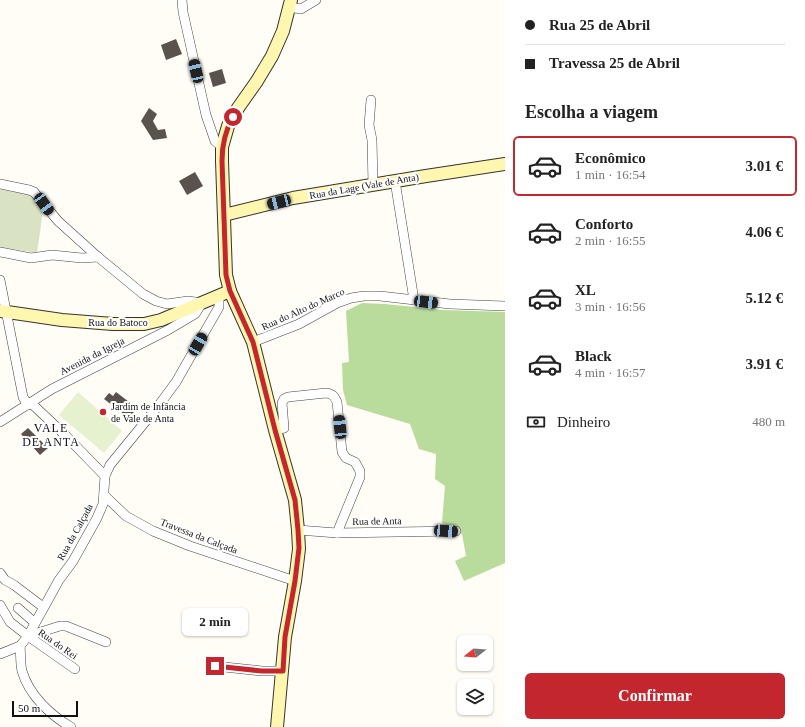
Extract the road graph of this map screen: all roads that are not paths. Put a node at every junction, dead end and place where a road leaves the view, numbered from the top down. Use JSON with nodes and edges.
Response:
{"nodes":[{"id":1,"x":182,"y":0,"type":"edge"},
{"id":2,"x":316,"y":0,"type":"edge"},
{"id":3,"x":290,"y":4,"type":"edge"},
{"id":4,"x":371,"y":100,"type":"dead end"},
{"id":5,"x":222,"y":147,"type":"junction"},
{"id":6,"x":505,"y":164,"type":"edge"},
{"id":7,"x":395,"y":181,"type":"junction"},
{"id":8,"x":0,"y":184,"type":"edge"},
{"id":9,"x":374,"y":185,"type":"junction"},
{"id":10,"x":224,"y":215,"type":"junction"},
{"id":11,"x":0,"y":252,"type":"edge"},
{"id":12,"x":98,"y":257,"type":"junction"},
{"id":13,"x":0,"y":280,"type":"edge"},
{"id":14,"x":230,"y":291,"type":"junction"},
{"id":15,"x":219,"y":296,"type":"junction"},
{"id":16,"x":414,"y":300,"type":"junction"},
{"id":17,"x":202,"y":303,"type":"junction"},
{"id":18,"x":505,"y":306,"type":"edge"},
{"id":19,"x":3,"y":312,"type":"edge"},
{"id":20,"x":253,"y":342,"type":"junction"},
{"id":21,"x":29,"y":404,"type":"junction"},
{"id":22,"x":0,"y":422,"type":"edge"},
{"id":23,"x":275,"y":430,"type":"junction"},
{"id":24,"x":105,"y":476,"type":"junction"},
{"id":25,"x":104,"y":495,"type":"junction"},
{"id":26,"x":298,"y":530,"type":"junction"},
{"id":27,"x":456,"y":531,"type":"dead end"},
{"id":28,"x":337,"y":533,"type":"junction"},
{"id":29,"x":0,"y":573,"type":"edge"},
{"id":30,"x":295,"y":581,"type":"junction"},
{"id":31,"x":0,"y":605,"type":"edge"},
{"id":32,"x":43,"y":607,"type":"junction"},
{"id":33,"x":18,"y":608,"type":"dead end"},
{"id":34,"x":35,"y":623,"type":"junction"},
{"id":35,"x":28,"y":636,"type":"junction"},
{"id":36,"x":106,"y":642,"type":"dead end"},
{"id":37,"x":20,"y":646,"type":"junction"},
{"id":38,"x":0,"y":654,"type":"edge"},
{"id":39,"x":215,"y":666,"type":"dead end"},
{"id":40,"x":75,"y":669,"type":"dead end"},
{"id":41,"x":283,"y":671,"type":"junction"},
{"id":42,"x":71,"y":727,"type":"edge"},
{"id":43,"x":277,"y":727,"type":"edge"}],
"edges":[{"from":1,"to":5,"type":"street"},
{"from":2,"to":3,"type":"street"},
{"from":3,"to":5,"type":"main road"},
{"from":4,"to":9,"type":"street"},
{"from":5,"to":10,"type":"main road"},
{"from":6,"to":7,"type":"main road","name":"Rua da Lage (Vale de Anta)"},
{"from":7,"to":9,"type":"main road","name":"Rua da Lage (Vale de Anta)"},
{"from":7,"to":16,"type":"street"},
{"from":8,"to":12,"type":"street"},
{"from":9,"to":10,"type":"main road","name":"Rua da Lage (Vale de Anta)"},
{"from":10,"to":14,"type":"main road"},
{"from":11,"to":12,"type":"street"},
{"from":12,"to":17,"type":"street"},
{"from":13,"to":19,"type":"street"},
{"from":14,"to":15,"type":"main road","name":"Rua do Batoco"},
{"from":14,"to":20,"type":"main road"},
{"from":15,"to":17,"type":"main road","name":"Rua do Batoco"},
{"from":15,"to":24,"type":"street","name":"Rua da Calçada"},
{"from":16,"to":18,"type":"street","name":"Rua do Alto do Marco"},
{"from":16,"to":20,"type":"street","name":"Rua do Alto do Marco"},
{"from":17,"to":19,"type":"main road","name":"Rua do Batoco"},
{"from":17,"to":21,"type":"street","name":"Avenida da Igreja"},
{"from":19,"to":21,"type":"street"},
{"from":20,"to":23,"type":"main road"},
{"from":21,"to":22,"type":"street","name":"Avenida da Igreja"},
{"from":21,"to":24,"type":"street"},
{"from":23,"to":26,"type":"main road"},
{"from":23,"to":28,"type":"street"},
{"from":24,"to":25,"type":"street","name":"Rua da Calçada"},
{"from":25,"to":30,"type":"street","name":"Travessa da Calçada"},
{"from":25,"to":32,"type":"street","name":"Rua da Calçada"},
{"from":26,"to":28,"type":"street","name":"Rua de Anta"},
{"from":26,"to":30,"type":"main road"},
{"from":27,"to":28,"type":"street","name":"Rua de Anta"},
{"from":29,"to":32,"type":"street"},
{"from":30,"to":41,"type":"main road"},
{"from":31,"to":35,"type":"street","name":"Rua do Rei"},
{"from":32,"to":34,"type":"street","name":"Rua da Calçada"},
{"from":33,"to":34,"type":"street"},
{"from":34,"to":35,"type":"street","name":"Rua da Calçada"},
{"from":35,"to":36,"type":"street"},
{"from":35,"to":37,"type":"street","name":"Rua da Calçada"},
{"from":35,"to":40,"type":"street","name":"Rua do Rei"},
{"from":37,"to":38,"type":"street"},
{"from":37,"to":42,"type":"street"},
{"from":39,"to":41,"type":"street"},
{"from":41,"to":43,"type":"main road"}]}
